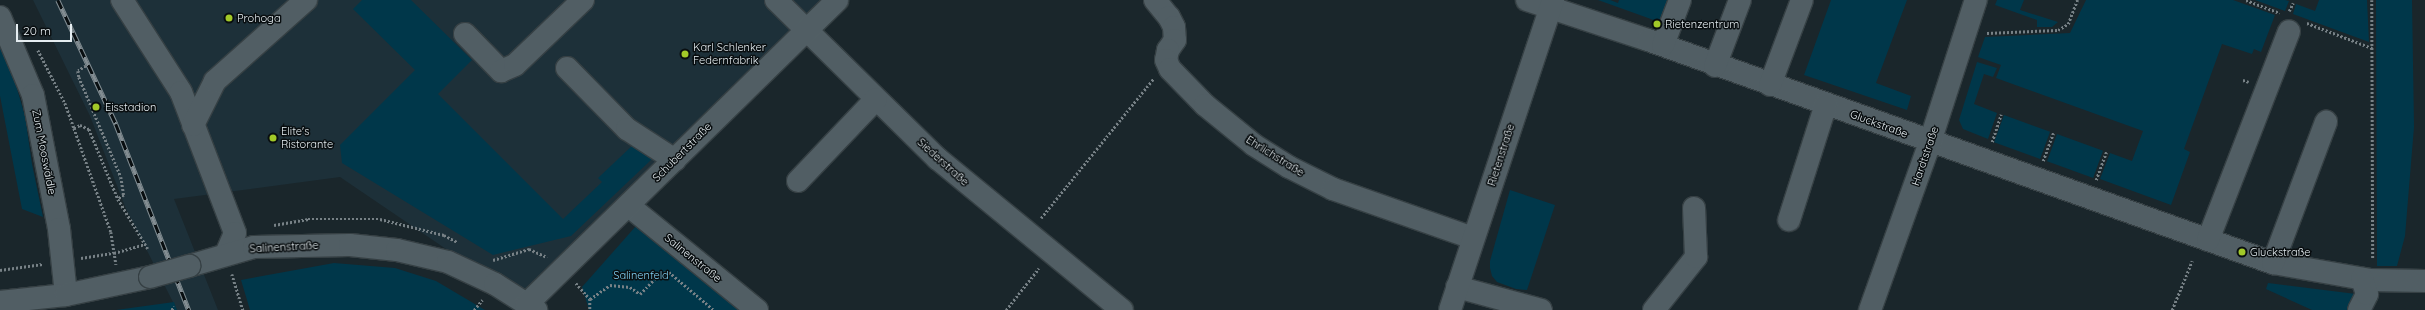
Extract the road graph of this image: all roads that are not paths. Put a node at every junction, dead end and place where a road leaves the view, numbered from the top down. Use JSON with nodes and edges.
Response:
{"nodes":[{"id":1,"x":122,"y":0,"type":"edge"},
{"id":2,"x":306,"y":0,"type":"edge"},
{"id":3,"x":583,"y":0,"type":"edge"},
{"id":4,"x":776,"y":0,"type":"edge"},
{"id":5,"x":837,"y":0,"type":"edge"},
{"id":6,"x":1155,"y":0,"type":"edge"},
{"id":7,"x":1527,"y":0,"type":"edge"},
{"id":8,"x":1680,"y":0,"type":"edge"},
{"id":9,"x":1740,"y":0,"type":"edge"},
{"id":10,"x":1802,"y":0,"type":"edge"},
{"id":11,"x":1976,"y":0,"type":"edge"},
{"id":12,"x":1552,"y":4,"type":"edge"},
{"id":13,"x":0,"y":16,"type":"edge"},
{"id":14,"x":2288,"y":23,"type":"road end"},
{"id":15,"x":806,"y":29,"type":"junction"},
{"id":16,"x":464,"y":34,"type":"dead end"},
{"id":17,"x":1663,"y":45,"type":"junction"},
{"id":18,"x":1715,"y":66,"type":"junction"},
{"id":19,"x":567,"y":68,"type":"dead end"},
{"id":20,"x":1770,"y":85,"type":"junction"},
{"id":21,"x":876,"y":99,"type":"junction"},
{"id":22,"x":1826,"y":104,"type":"junction"},
{"id":23,"x":2326,"y":122,"type":"dead end"},
{"id":24,"x":193,"y":125,"type":"junction"},
{"id":25,"x":1930,"y":142,"type":"junction"},
{"id":26,"x":675,"y":160,"type":"junction"},
{"id":27,"x":798,"y":181,"type":"dead end"},
{"id":28,"x":629,"y":206,"type":"junction"},
{"id":29,"x":1694,"y":208,"type":"dead end"},
{"id":30,"x":1789,"y":220,"type":"dead end"},
{"id":31,"x":1473,"y":238,"type":"junction"},
{"id":32,"x":2208,"y":240,"type":"junction"},
{"id":33,"x":229,"y":263,"type":"junction"},
{"id":34,"x":2273,"y":263,"type":"junction"},
{"id":35,"x":2367,"y":272,"type":"junction"},
{"id":36,"x":2425,"y":281,"type":"edge"},
{"id":37,"x":1457,"y":287,"type":"junction"},
{"id":38,"x":66,"y":295,"type":"junction"},
{"id":39,"x":0,"y":302,"type":"edge"},
{"id":40,"x":532,"y":307,"type":"edge"},
{"id":41,"x":757,"y":310,"type":"edge"},
{"id":42,"x":1122,"y":310,"type":"edge"},
{"id":43,"x":1450,"y":310,"type":"edge"},
{"id":44,"x":1541,"y":310,"type":"edge"},
{"id":45,"x":1654,"y":310,"type":"edge"},
{"id":46,"x":1870,"y":310,"type":"edge"},
{"id":47,"x":2359,"y":310,"type":"edge"}],
"edges":[{"from":1,"to":24,"type":"street"},
{"from":2,"to":24,"type":"street"},
{"from":3,"to":16,"type":"street"},
{"from":4,"to":15,"type":"street","name":"Siederstraße"},
{"from":5,"to":15,"type":"street","name":"Schubertstraße"},
{"from":6,"to":31,"type":"street","name":"Ehrlichstraße"},
{"from":7,"to":12,"type":"street","name":"Gluckstraße"},
{"from":8,"to":17,"type":"street"},
{"from":9,"to":18,"type":"street"},
{"from":10,"to":20,"type":"street"},
{"from":11,"to":25,"type":"street","name":"Hardtstraße"},
{"from":12,"to":17,"type":"street","name":"Gluckstraße"},
{"from":12,"to":31,"type":"street","name":"Rietenstraße"},
{"from":13,"to":38,"type":"street","name":"Zum Mooswäldle"},
{"from":14,"to":32,"type":"street"},
{"from":15,"to":21,"type":"street","name":"Siederstraße"},
{"from":15,"to":26,"type":"street","name":"Schubertstraße"},
{"from":17,"to":18,"type":"street","name":"Gluckstraße"},
{"from":18,"to":20,"type":"street","name":"Gluckstraße"},
{"from":19,"to":26,"type":"street"},
{"from":20,"to":22,"type":"street","name":"Gluckstraße"},
{"from":21,"to":27,"type":"street"},
{"from":21,"to":42,"type":"street","name":"Siederstraße"},
{"from":22,"to":25,"type":"street","name":"Gluckstraße"},
{"from":22,"to":30,"type":"street"},
{"from":23,"to":34,"type":"street"},
{"from":24,"to":33,"type":"street"},
{"from":25,"to":32,"type":"street","name":"Gluckstraße"},
{"from":25,"to":46,"type":"street","name":"Hardtstraße"},
{"from":26,"to":28,"type":"street","name":"Schubertstraße"},
{"from":28,"to":40,"type":"street","name":"Schubertstraße"},
{"from":28,"to":41,"type":"street","name":"Salinenstraße"},
{"from":29,"to":45,"type":"street"},
{"from":31,"to":37,"type":"street","name":"Rietenstraße"},
{"from":32,"to":34,"type":"street","name":"Gluckstraße"},
{"from":33,"to":38,"type":"street","name":"Salinenstraße","bridge":true},
{"from":33,"to":40,"type":"street","name":"Salinenstraße"},
{"from":34,"to":35,"type":"street","name":"Gluckstraße"},
{"from":35,"to":36,"type":"street","name":"Gluckstraße"},
{"from":35,"to":47,"type":"street"},
{"from":37,"to":43,"type":"street","name":"Rietenstraße"},
{"from":37,"to":44,"type":"street"},
{"from":38,"to":39,"type":"street","name":"Salinenstraße"}]}
